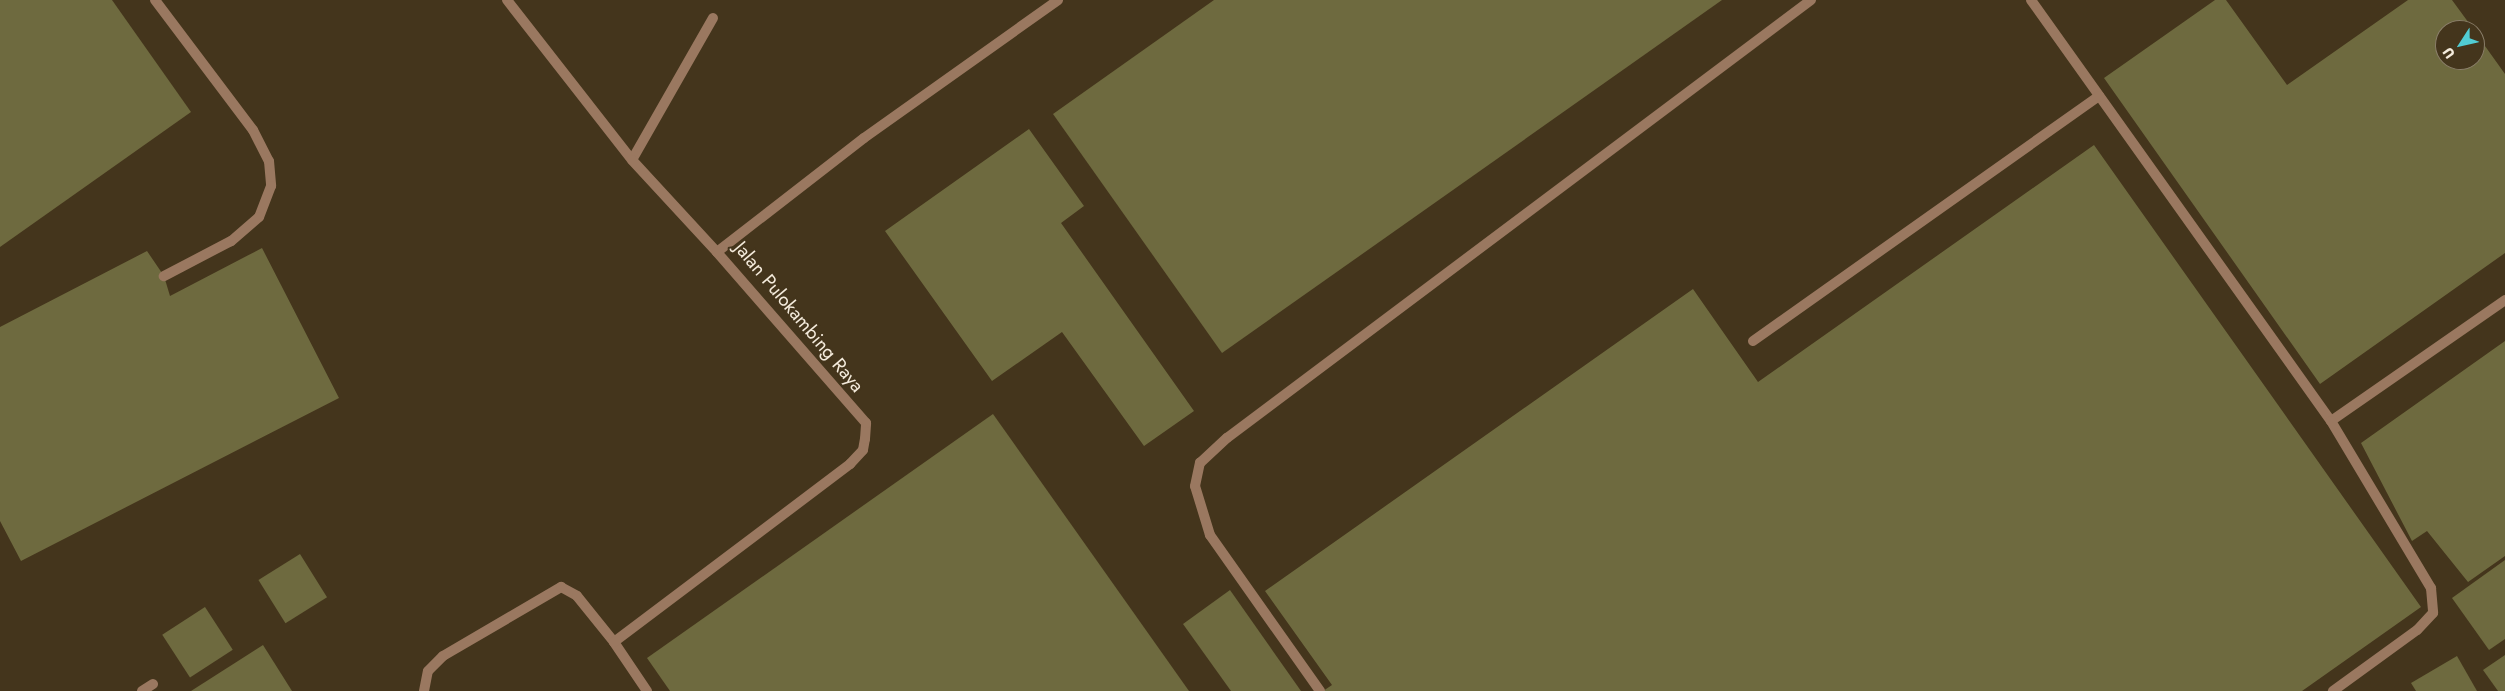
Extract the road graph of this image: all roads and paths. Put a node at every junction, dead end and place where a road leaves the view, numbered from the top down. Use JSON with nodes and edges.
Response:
{"nodes":[{"id":1,"x":155,"y":0,"type":"edge"},
{"id":2,"x":507,"y":0,"type":"edge"},
{"id":3,"x":1058,"y":0,"type":"edge"},
{"id":4,"x":1811,"y":0,"type":"edge"},
{"id":5,"x":2031,"y":0,"type":"edge"},
{"id":6,"x":713,"y":18,"type":"dead end"},
{"id":7,"x":2099,"y":96,"type":"junction"},
{"id":8,"x":632,"y":160,"type":"junction"},
{"id":9,"x":717,"y":252,"type":"junction"},
{"id":10,"x":164,"y":276,"type":"dead end"},
{"id":11,"x":2505,"y":300,"type":"edge"},
{"id":12,"x":1752,"y":341,"type":"dead end"},
{"id":13,"x":2331,"y":421,"type":"junction"},
{"id":14,"x":614,"y":642,"type":"junction"},
{"id":15,"x":153,"y":684,"type":"dead end"},
{"id":16,"x":142,"y":691,"type":"edge"},
{"id":17,"x":424,"y":691,"type":"edge"},
{"id":18,"x":647,"y":691,"type":"edge"},
{"id":19,"x":1320,"y":691,"type":"edge"},
{"id":20,"x":2333,"y":691,"type":"edge"}],
"edges":[{"from":1,"to":10,"type":"street"},
{"from":2,"to":8,"type":"street"},
{"from":3,"to":9,"type":"street","name":"Jalan Pulokambing Raya"},
{"from":4,"to":19,"type":"street"},
{"from":5,"to":7,"type":"street"},
{"from":6,"to":8,"type":"street"},
{"from":7,"to":12,"type":"street"},
{"from":7,"to":13,"type":"street"},
{"from":8,"to":9,"type":"street"},
{"from":9,"to":14,"type":"street","name":"Jalan Pulokambing Raya"},
{"from":11,"to":13,"type":"street"},
{"from":13,"to":20,"type":"street"},
{"from":14,"to":17,"type":"street"},
{"from":14,"to":18,"type":"street"},
{"from":15,"to":16,"type":"street"}]}
